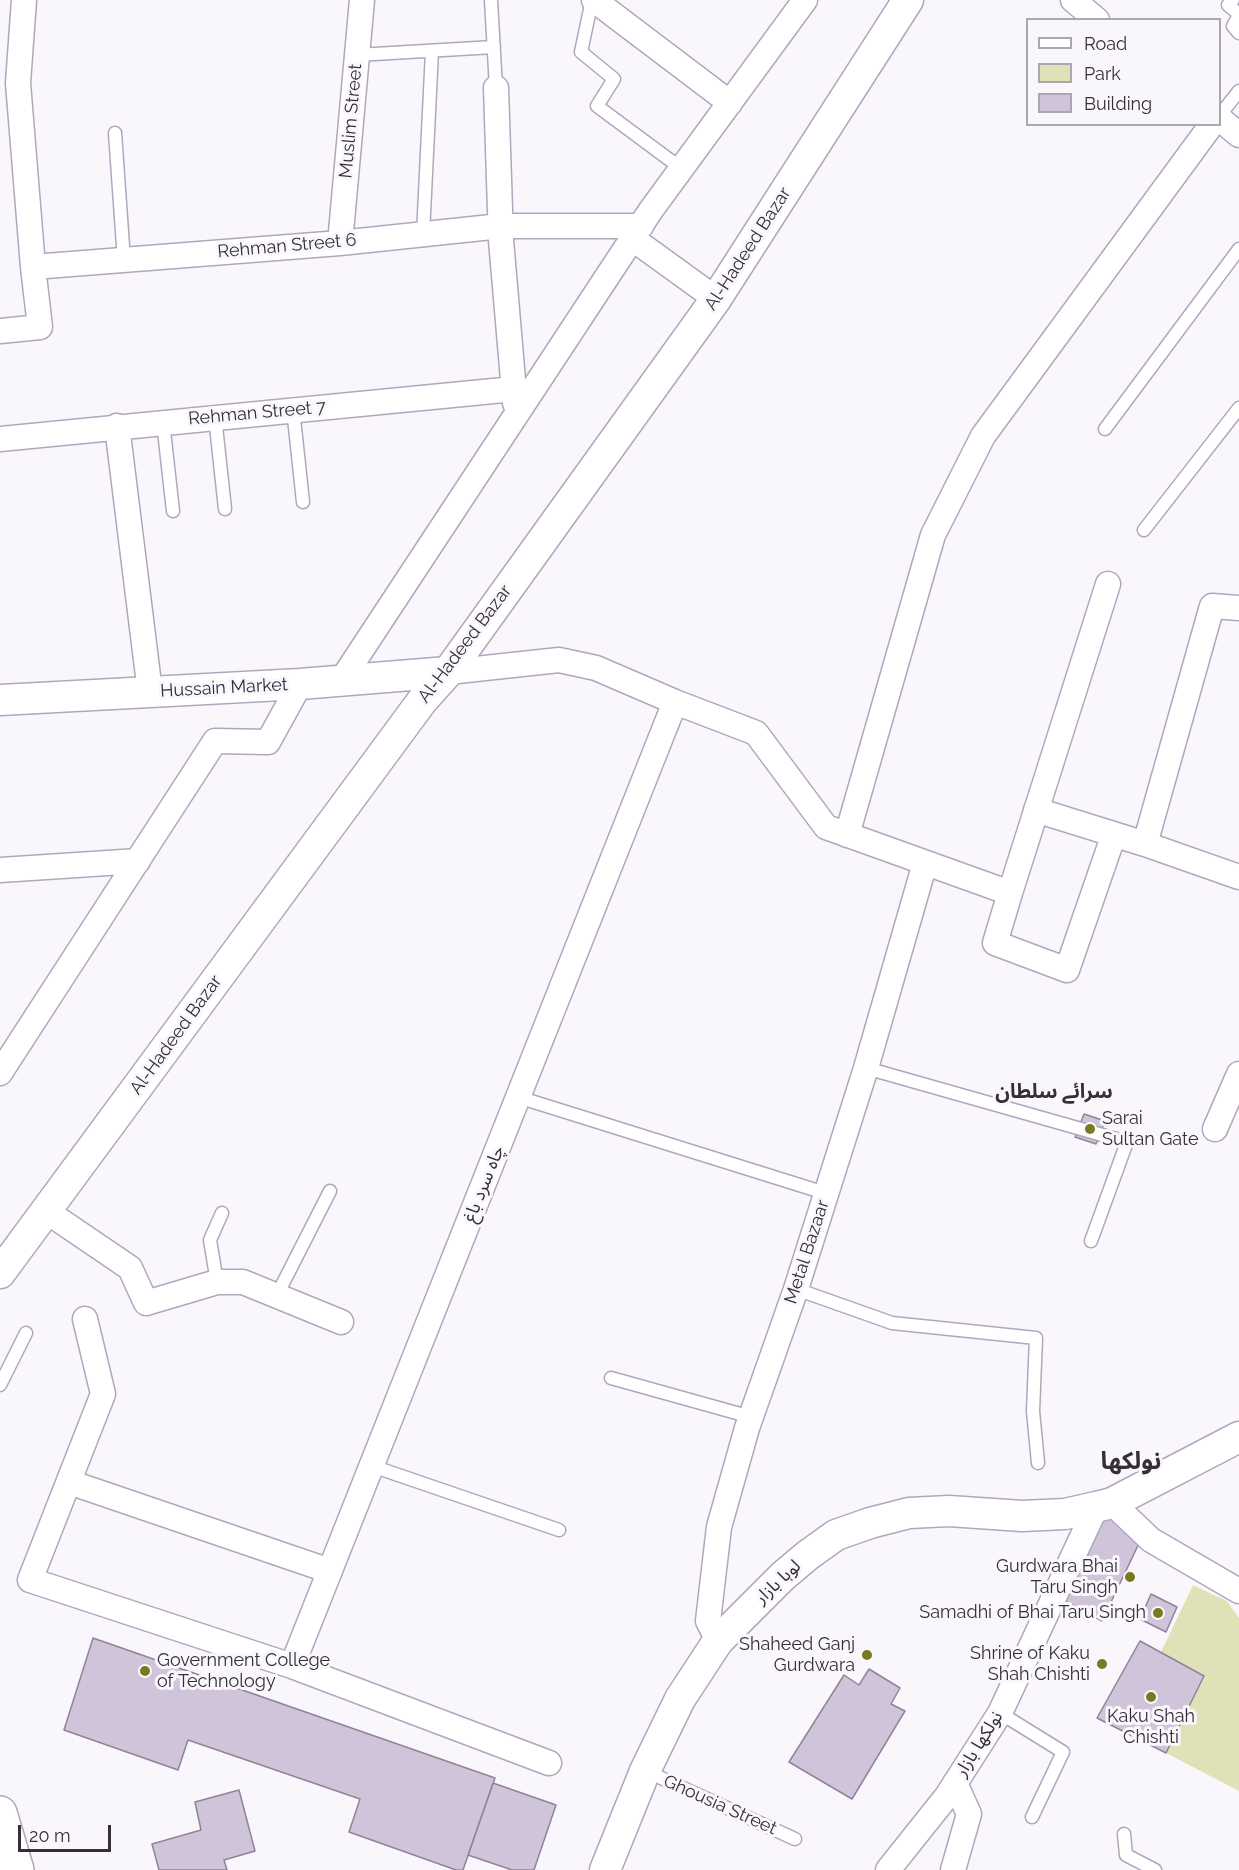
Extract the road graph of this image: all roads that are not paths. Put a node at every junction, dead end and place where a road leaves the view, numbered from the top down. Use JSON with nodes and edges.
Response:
{"nodes":[{"id":1,"x":24,"y":0,"type":"edge"},
{"id":2,"x":362,"y":0,"type":"edge"},
{"id":3,"x":491,"y":0,"type":"edge"},
{"id":4,"x":593,"y":0,"type":"edge"},
{"id":5,"x":805,"y":0,"type":"edge"},
{"id":6,"x":908,"y":0,"type":"edge"},
{"id":7,"x":1073,"y":0,"type":"edge"},
{"id":8,"x":1233,"y":0,"type":"edge"},
{"id":9,"x":1239,"y":15,"type":"edge"},
{"id":10,"x":1095,"y":18,"type":"edge"},
{"id":11,"x":1239,"y":33,"type":"edge"},
{"id":12,"x":494,"y":47,"type":"junction"},
{"id":13,"x":432,"y":51,"type":"junction"},
{"id":14,"x":357,"y":55,"type":"junction"},
{"id":15,"x":496,"y":88,"type":"joint"},
{"id":16,"x":1239,"y":91,"type":"edge"},
{"id":17,"x":730,"y":103,"type":"junction"},
{"id":18,"x":1221,"y":116,"type":"edge"},
{"id":19,"x":1221,"y":118,"type":"edge"},
{"id":20,"x":1211,"y":126,"type":"edge"},
{"id":21,"x":115,"y":133,"type":"dead end"},
{"id":22,"x":1239,"y":135,"type":"edge"},
{"id":23,"x":682,"y":169,"type":"junction"},
{"id":24,"x":501,"y":226,"type":"junction"},
{"id":25,"x":637,"y":232,"type":"junction"},
{"id":26,"x":423,"y":234,"type":"junction"},
{"id":27,"x":340,"y":243,"type":"junction"},
{"id":28,"x":1239,"y":249,"type":"edge"},
{"id":29,"x":124,"y":260,"type":"junction"},
{"id":30,"x":33,"y":267,"type":"junction"},
{"id":31,"x":716,"y":299,"type":"junction"},
{"id":32,"x":0,"y":331,"type":"edge"},
{"id":33,"x":514,"y":389,"type":"junction"},
{"id":34,"x":1239,"y":408,"type":"edge"},
{"id":35,"x":293,"y":410,"type":"junction"},
{"id":36,"x":517,"y":416,"type":"junction"},
{"id":37,"x":215,"y":417,"type":"junction"},
{"id":38,"x":163,"y":422,"type":"junction"},
{"id":39,"x":117,"y":426,"type":"junction"},
{"id":40,"x":1105,"y":429,"type":"dead end"},
{"id":41,"x":0,"y":439,"type":"edge"},
{"id":42,"x":303,"y":502,"type":"dead end"},
{"id":43,"x":225,"y":509,"type":"dead end"},
{"id":44,"x":173,"y":511,"type":"dead end"},
{"id":45,"x":1144,"y":530,"type":"dead end"},
{"id":46,"x":1108,"y":584,"type":"dead end"},
{"id":47,"x":1239,"y":608,"type":"edge"},
{"id":48,"x":447,"y":672,"type":"junction"},
{"id":49,"x":341,"y":681,"type":"junction"},
{"id":50,"x":300,"y":684,"type":"junction"},
{"id":51,"x":150,"y":692,"type":"junction"},
{"id":52,"x":0,"y":700,"type":"edge"},
{"id":53,"x":675,"y":702,"type":"junction"},
{"id":54,"x":1036,"y":810,"type":"junction"},
{"id":55,"x":1114,"y":834,"type":"junction"},
{"id":56,"x":847,"y":835,"type":"junction"},
{"id":57,"x":1144,"y":844,"type":"junction"},
{"id":58,"x":138,"y":861,"type":"junction"},
{"id":59,"x":926,"y":863,"type":"junction"},
{"id":60,"x":0,"y":870,"type":"edge"},
{"id":61,"x":1239,"y":877,"type":"edge"},
{"id":62,"x":1010,"y":893,"type":"junction"},
{"id":63,"x":866,"y":1068,"type":"junction"},
{"id":64,"x":0,"y":1073,"type":"edge"},
{"id":65,"x":1239,"y":1074,"type":"edge"},
{"id":66,"x":518,"y":1097,"type":"junction"},
{"id":67,"x":1215,"y":1129,"type":"dead end"},
{"id":68,"x":330,"y":1191,"type":"dead end"},
{"id":69,"x":825,"y":1193,"type":"junction"},
{"id":70,"x":46,"y":1211,"type":"junction"},
{"id":71,"x":222,"y":1213,"type":"dead end"},
{"id":72,"x":1091,"y":1241,"type":"dead end"},
{"id":73,"x":0,"y":1273,"type":"edge"},
{"id":74,"x":217,"y":1282,"type":"junction"},
{"id":75,"x":796,"y":1289,"type":"junction"},
{"id":76,"x":277,"y":1295,"type":"junction"},
{"id":77,"x":85,"y":1319,"type":"dead end"},
{"id":78,"x":341,"y":1322,"type":"dead end"},
{"id":79,"x":26,"y":1334,"type":"dead end"},
{"id":80,"x":611,"y":1378,"type":"dead end"},
{"id":81,"x":0,"y":1385,"type":"edge"},
{"id":82,"x":752,"y":1418,"type":"junction"},
{"id":83,"x":1239,"y":1437,"type":"edge"},
{"id":84,"x":1038,"y":1464,"type":"dead end"},
{"id":85,"x":372,"y":1466,"type":"junction"},
{"id":86,"x":69,"y":1482,"type":"junction"},
{"id":87,"x":1104,"y":1505,"type":"junction"},
{"id":88,"x":559,"y":1530,"type":"dead end"},
{"id":89,"x":330,"y":1571,"type":"junction"},
{"id":90,"x":1239,"y":1591,"type":"edge"},
{"id":91,"x":718,"y":1641,"type":"junction"},
{"id":92,"x":292,"y":1666,"type":"junction"},
{"id":93,"x":1000,"y":1713,"type":"junction"},
{"id":94,"x":549,"y":1763,"type":"dead end"},
{"id":95,"x":645,"y":1771,"type":"junction"},
{"id":96,"x":955,"y":1783,"type":"junction"},
{"id":97,"x":1032,"y":1817,"type":"dead end"},
{"id":98,"x":1124,"y":1834,"type":"dead end"},
{"id":99,"x":795,"y":1839,"type":"dead end"},
{"id":100,"x":605,"y":1870,"type":"edge"},
{"id":101,"x":888,"y":1870,"type":"edge"},
{"id":102,"x":953,"y":1870,"type":"edge"},
{"id":103,"x":1155,"y":1870,"type":"edge"}],
"edges":[{"from":1,"to":30,"type":"street"},
{"from":2,"to":14,"type":"street","name":"Muslim Street"},
{"from":3,"to":12,"type":"lane"},
{"from":4,"to":17,"type":"street"},
{"from":4,"to":23,"type":"lane"},
{"from":5,"to":17,"type":"street"},
{"from":6,"to":31,"type":"street","name":"Al-Hadeed Bazar"},
{"from":7,"to":10,"type":"street"},
{"from":8,"to":9,"type":"lane"},
{"from":9,"to":11,"type":"lane"},
{"from":12,"to":13,"type":"lane"},
{"from":12,"to":15,"type":"lane"},
{"from":13,"to":14,"type":"lane"},
{"from":13,"to":26,"type":"lane"},
{"from":14,"to":27,"type":"street","name":"Muslim Street"},
{"from":15,"to":24,"type":"street"},
{"from":16,"to":18,"type":"lane"},
{"from":17,"to":23,"type":"street"},
{"from":19,"to":22,"type":"street"},
{"from":20,"to":56,"type":"street"},
{"from":21,"to":29,"type":"lane"},
{"from":23,"to":25,"type":"street"},
{"from":24,"to":25,"type":"street","name":"Rehman Street 6"},
{"from":24,"to":26,"type":"street","name":"Rehman Street 6"},
{"from":24,"to":33,"type":"street"},
{"from":25,"to":31,"type":"street"},
{"from":25,"to":36,"type":"street"},
{"from":26,"to":27,"type":"street","name":"Rehman Street 6"},
{"from":27,"to":29,"type":"street","name":"Rehman Street 6"},
{"from":28,"to":40,"type":"lane"},
{"from":29,"to":30,"type":"street","name":"Rehman Street 6"},
{"from":30,"to":32,"type":"street"},
{"from":31,"to":48,"type":"street","name":"Al-Hadeed Bazar"},
{"from":33,"to":35,"type":"street","name":"Rehman Street 7"},
{"from":33,"to":36,"type":"street"},
{"from":34,"to":45,"type":"lane"},
{"from":35,"to":37,"type":"street","name":"Rehman Street 7"},
{"from":35,"to":42,"type":"lane"},
{"from":36,"to":49,"type":"street"},
{"from":37,"to":38,"type":"street","name":"Rehman Street 7"},
{"from":37,"to":43,"type":"lane"},
{"from":38,"to":39,"type":"street","name":"Rehman Street 7"},
{"from":38,"to":44,"type":"lane"},
{"from":39,"to":41,"type":"street","name":"Rehman Street 7"},
{"from":39,"to":51,"type":"street"},
{"from":46,"to":54,"type":"street"},
{"from":47,"to":57,"type":"street"},
{"from":48,"to":49,"type":"street","name":"Hussain Market"},
{"from":48,"to":53,"type":"street"},
{"from":48,"to":70,"type":"street","name":"Al-Hadeed Bazar"},
{"from":49,"to":50,"type":"street","name":"Hussain Market"},
{"from":50,"to":51,"type":"street","name":"Hussain Market"},
{"from":50,"to":58,"type":"street"},
{"from":51,"to":52,"type":"street","name":"Hussain Market"},
{"from":53,"to":56,"type":"street"},
{"from":53,"to":66,"type":"street","name":"چاہ سرد باغ"},
{"from":54,"to":55,"type":"street"},
{"from":54,"to":62,"type":"street"},
{"from":55,"to":57,"type":"street"},
{"from":55,"to":62,"type":"street"},
{"from":56,"to":59,"type":"street"},
{"from":57,"to":61,"type":"street"},
{"from":58,"to":60,"type":"street"},
{"from":58,"to":64,"type":"street"},
{"from":59,"to":62,"type":"street"},
{"from":59,"to":63,"type":"street","name":"Metal Bazaar"},
{"from":63,"to":69,"type":"street","name":"Metal Bazaar"},
{"from":63,"to":72,"type":"lane"},
{"from":65,"to":67,"type":"street"},
{"from":66,"to":69,"type":"lane"},
{"from":66,"to":85,"type":"street","name":"چاہ سرد باغ"},
{"from":68,"to":76,"type":"lane"},
{"from":69,"to":75,"type":"street","name":"Metal Bazaar"},
{"from":70,"to":73,"type":"street","name":"Al-Hadeed Bazar"},
{"from":70,"to":74,"type":"street"},
{"from":71,"to":74,"type":"lane"},
{"from":74,"to":76,"type":"street"},
{"from":75,"to":82,"type":"street","name":"Metal Bazaar"},
{"from":75,"to":84,"type":"lane"},
{"from":76,"to":78,"type":"street"},
{"from":77,"to":86,"type":"street"},
{"from":79,"to":81,"type":"lane"},
{"from":80,"to":82,"type":"lane"},
{"from":82,"to":91,"type":"street","name":"Metal Bazaar"},
{"from":83,"to":87,"type":"street","name":"لوہا بازار"},
{"from":85,"to":88,"type":"lane"},
{"from":85,"to":89,"type":"street","name":"چاہ سرد باغ"},
{"from":86,"to":89,"type":"street"},
{"from":86,"to":92,"type":"street"},
{"from":87,"to":90,"type":"street"},
{"from":87,"to":91,"type":"street","name":"لوہا بازار"},
{"from":87,"to":93,"type":"street","name":"نولکھا بازار"},
{"from":89,"to":92,"type":"street","name":"چاہ سرد باغ"},
{"from":91,"to":95,"type":"street","name":"لوہا بازار"},
{"from":92,"to":94,"type":"street"},
{"from":93,"to":96,"type":"street","name":"نولکھا بازار"},
{"from":93,"to":97,"type":"lane"},
{"from":95,"to":99,"type":"lane","name":"Ghousia Street"},
{"from":95,"to":100,"type":"street","name":"لوہا بازار"},
{"from":96,"to":101,"type":"street","name":"نولکھا بازار"},
{"from":96,"to":102,"type":"street"},
{"from":98,"to":103,"type":"lane"}]}
